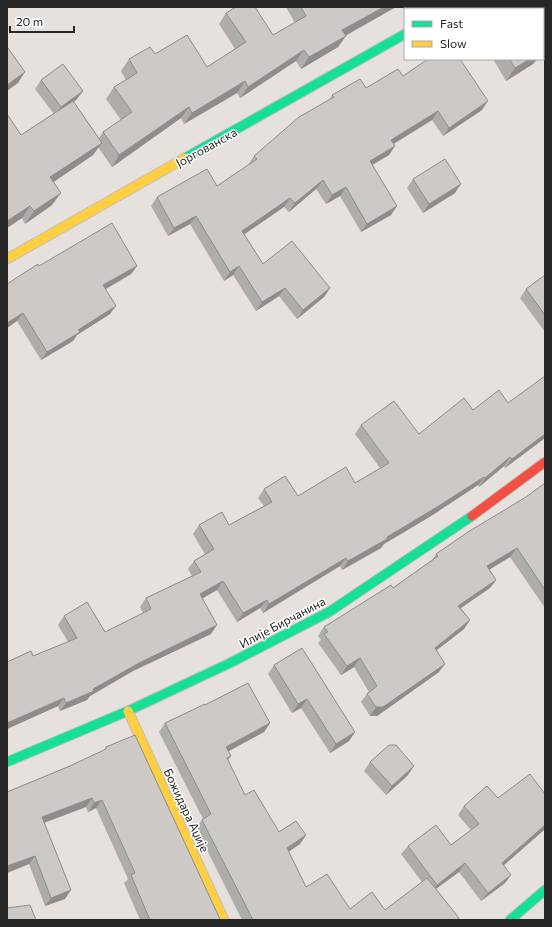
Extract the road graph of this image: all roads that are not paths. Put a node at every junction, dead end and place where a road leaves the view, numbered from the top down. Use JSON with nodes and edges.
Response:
{"nodes":[{"id":1,"x":404,"y":35,"type":"edge"},
{"id":2,"x":7,"y":259,"type":"edge"},
{"id":3,"x":545,"y":462,"type":"edge"},
{"id":4,"x":128,"y":711,"type":"junction"},
{"id":5,"x":7,"y":762,"type":"edge"},
{"id":6,"x":545,"y":890,"type":"edge"},
{"id":7,"x":224,"y":920,"type":"edge"},
{"id":8,"x":510,"y":920,"type":"edge"}],
"edges":[{"from":1,"to":2,"type":"street","name":"Јоргованска"},
{"from":3,"to":4,"type":"street","name":"Илије Бирчанина"},
{"from":4,"to":5,"type":"street","name":"Илије Бирчанина"},
{"from":4,"to":7,"type":"street","name":"Божидара Аџије"},
{"from":6,"to":8,"type":"street"}]}
